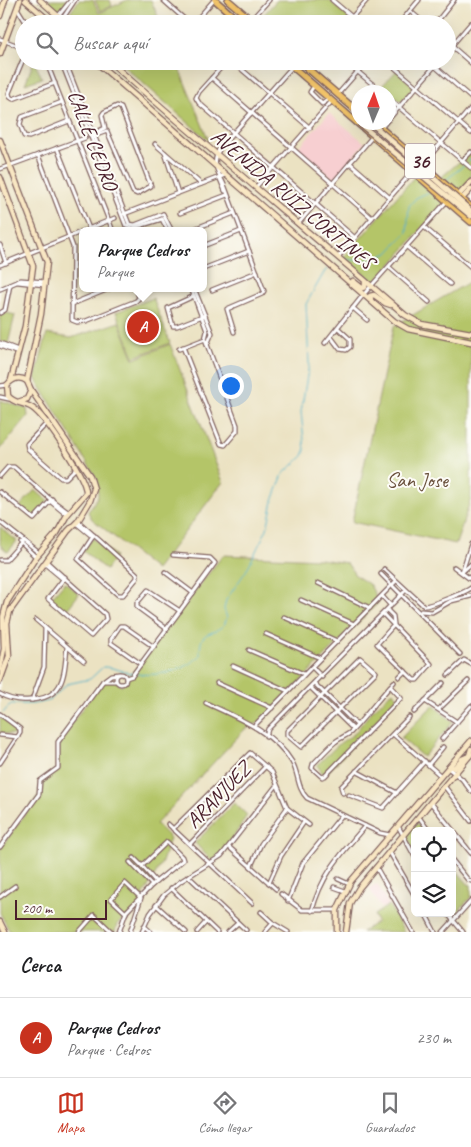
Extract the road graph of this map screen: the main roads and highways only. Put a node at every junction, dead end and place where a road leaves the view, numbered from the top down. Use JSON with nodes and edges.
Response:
{"nodes":[{"id":1,"x":214,"y":0,"type":"edge"},
{"id":2,"x":228,"y":0,"type":"edge"},
{"id":3,"x":232,"y":15,"type":"edge"},
{"id":4,"x":245,"y":15,"type":"edge"},
{"id":5,"x":296,"y":70,"type":"edge"},
{"id":6,"x":309,"y":70,"type":"edge"},
{"id":7,"x":351,"y":106,"type":"edge"},
{"id":8,"x":383,"y":130,"type":"edge"},
{"id":9,"x":450,"y":189,"type":"junction"},
{"id":10,"x":442,"y":198,"type":"junction"},
{"id":11,"x":471,"y":207,"type":"edge"},
{"id":12,"x":471,"y":222,"type":"edge"}],
"edges":[{"from":1,"to":3,"type":"main road"},
{"from":2,"to":4,"type":"main road"},
{"from":5,"to":10,"type":"main road","number":"36"},
{"from":6,"to":7,"type":"main road"},
{"from":8,"to":9,"type":"main road","number":"36"},
{"from":9,"to":10,"type":"main road"},
{"from":9,"to":11,"type":"main road","number":"36"},
{"from":10,"to":12,"type":"main road","number":"36"}]}
